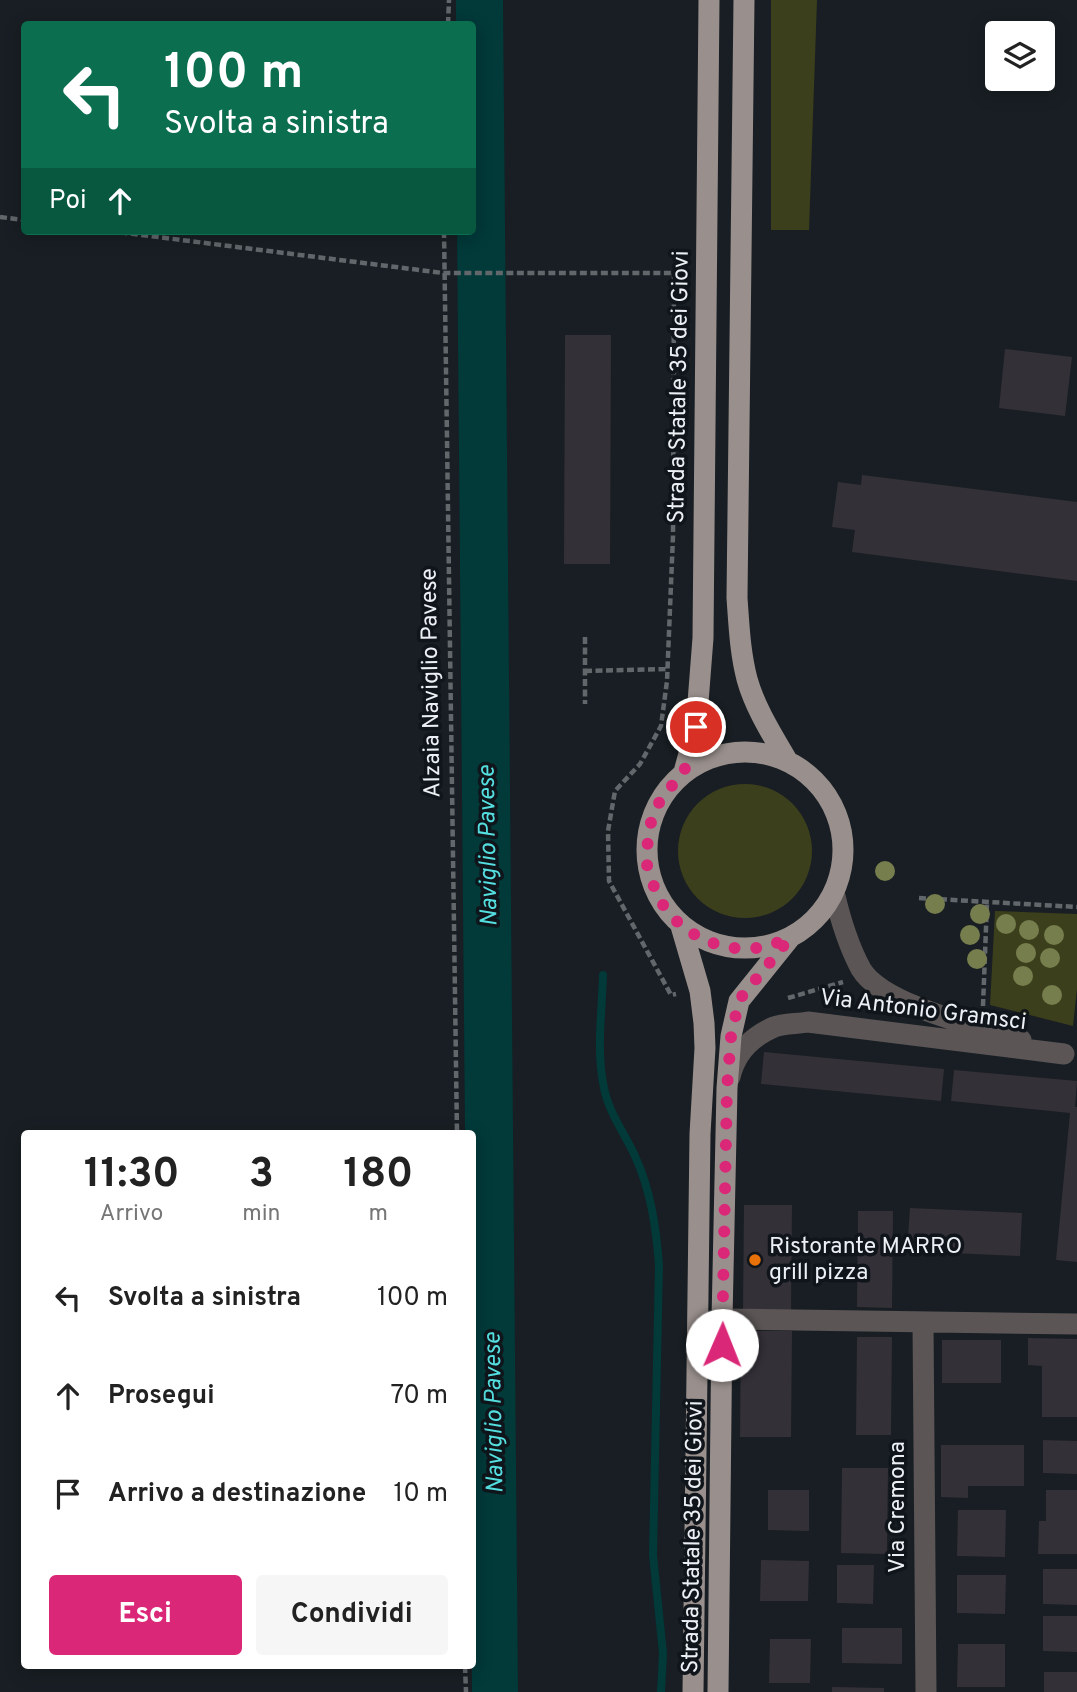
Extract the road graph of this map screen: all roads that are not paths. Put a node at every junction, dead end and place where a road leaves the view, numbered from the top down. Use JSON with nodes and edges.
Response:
{"nodes":[{"id":1,"x":709,"y":0,"type":"edge"},
{"id":2,"x":744,"y":0,"type":"edge"},
{"id":3,"x":752,"y":0,"type":"edge"},
{"id":4,"x":742,"y":140,"type":"junction"},
{"id":5,"x":788,"y":762,"type":"junction"},
{"id":6,"x":684,"y":772,"type":"junction"},
{"id":7,"x":834,"y":892,"type":"junction"},
{"id":8,"x":681,"y":926,"type":"junction"},
{"id":9,"x":789,"y":939,"type":"junction"},
{"id":10,"x":1070,"y":1055,"type":"edge"},
{"id":11,"x":727,"y":1088,"type":"junction"},
{"id":12,"x":722,"y":1319,"type":"junction"},
{"id":13,"x":923,"y":1323,"type":"junction"},
{"id":14,"x":1077,"y":1324,"type":"edge"},
{"id":15,"x":693,"y":1692,"type":"edge"},
{"id":16,"x":718,"y":1692,"type":"edge"},
{"id":17,"x":926,"y":1692,"type":"edge"}],
"edges":[{"from":1,"to":6,"type":"main road","name":"Strada Statale 35 dei Giovi"},
{"from":2,"to":4,"type":"main road"},
{"from":3,"to":4,"type":"main road"},
{"from":4,"to":5,"type":"main road"},
{"from":5,"to":6,"type":"main road"},
{"from":5,"to":7,"type":"main road"},
{"from":6,"to":8,"type":"main road"},
{"from":7,"to":9,"type":"main road"},
{"from":7,"to":10,"type":"street","name":"Via Antonio Gramsci"},
{"from":8,"to":9,"type":"main road"},
{"from":8,"to":15,"type":"main road","name":"Strada Statale 35 dei Giovi"},
{"from":9,"to":11,"type":"main road","name":"Strada Statale 35 dei Giovi"},
{"from":10,"to":11,"type":"street","name":"Via Antonio Gramsci"},
{"from":11,"to":12,"type":"main road","name":"Strada Statale 35 dei Giovi"},
{"from":12,"to":13,"type":"street"},
{"from":12,"to":16,"type":"main road","name":"Strada Statale 35 dei Giovi"},
{"from":13,"to":14,"type":"street"},
{"from":13,"to":17,"type":"street","name":"Via Cremona"}]}
